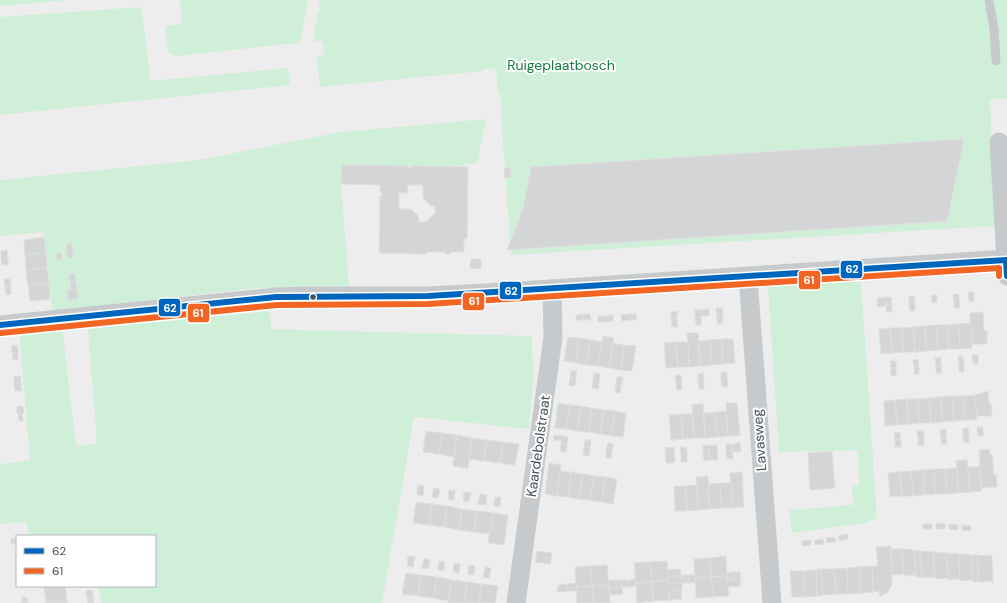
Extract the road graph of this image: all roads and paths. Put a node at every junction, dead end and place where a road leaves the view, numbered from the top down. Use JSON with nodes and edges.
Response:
{"nodes":[{"id":1,"x":989,"y":0,"type":"edge"},
{"id":2,"x":996,"y":61,"type":"dead end"},
{"id":3,"x":999,"y":142,"type":"dead end"},
{"id":4,"x":1007,"y":265,"type":"edge"},
{"id":5,"x":748,"y":277,"type":"junction"},
{"id":6,"x":552,"y":289,"type":"junction"},
{"id":7,"x":0,"y":325,"type":"edge"},
{"id":8,"x":516,"y":603,"type":"edge"},
{"id":9,"x":772,"y":603,"type":"edge"}],
"edges":[{"from":1,"to":2,"type":"lane"},
{"from":3,"to":4,"type":"street"},
{"from":4,"to":5,"type":"street"},
{"from":5,"to":6,"type":"street"},
{"from":5,"to":9,"type":"street","name":"Lavasweg"},
{"from":6,"to":7,"type":"street"},
{"from":6,"to":8,"type":"street","name":"Kaardebolstraat"}]}
